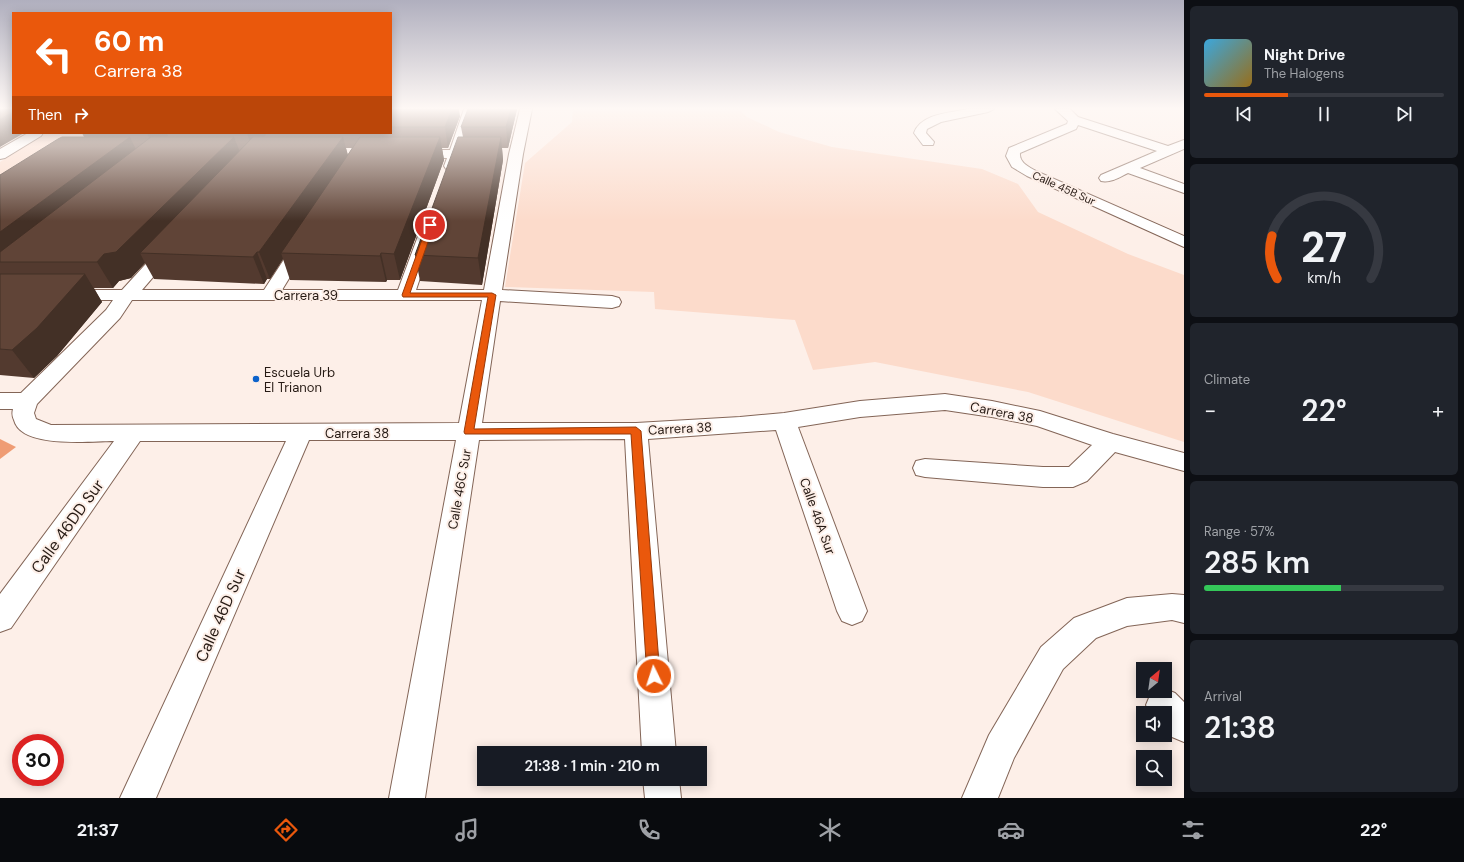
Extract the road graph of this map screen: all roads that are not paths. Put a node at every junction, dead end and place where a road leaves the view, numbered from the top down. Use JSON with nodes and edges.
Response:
{"nodes":[{"id":1,"x":14,"y":146,"type":"edge"},
{"id":2,"x":458,"y":146,"type":"edge"},
{"id":3,"x":508,"y":146,"type":"edge"},
{"id":4,"x":1025,"y":146,"type":"edge"},
{"id":5,"x":1155,"y":146,"type":"edge"},
{"id":6,"x":1180,"y":146,"type":"edge"},
{"id":7,"x":1170,"y":151,"type":"junction"},
{"id":8,"x":1,"y":154,"type":"edge"},
{"id":9,"x":400,"y":154,"type":"edge"},
{"id":10,"x":455,"y":154,"type":"junction"},
{"id":11,"x":504,"y":154,"type":"junction"},
{"id":12,"x":1127,"y":168,"type":"junction"},
{"id":13,"x":447,"y":176,"type":"edge"},
{"id":14,"x":1106,"y":178,"type":"dead end"},
{"id":15,"x":1184,"y":190,"type":"edge"},
{"id":16,"x":432,"y":221,"type":"edge"},
{"id":17,"x":311,"y":231,"type":"edge"},
{"id":18,"x":180,"y":236,"type":"edge"},
{"id":19,"x":1184,"y":242,"type":"edge"},
{"id":20,"x":48,"y":295,"type":"edge"},
{"id":21,"x":127,"y":295,"type":"junction"},
{"id":22,"x":269,"y":295,"type":"junction"},
{"id":23,"x":405,"y":295,"type":"junction"},
{"id":24,"x":492,"y":295,"type":"junction"},
{"id":25,"x":612,"y":302,"type":"dead end"},
{"id":26,"x":0,"y":401,"type":"edge"},
{"id":27,"x":28,"y":401,"type":"junction"},
{"id":28,"x":784,"y":420,"type":"junction"},
{"id":29,"x":636,"y":431,"type":"junction"},
{"id":30,"x":469,"y":432,"type":"junction"},
{"id":31,"x":301,"y":433,"type":"junction"},
{"id":32,"x":133,"y":434,"type":"junction"},
{"id":33,"x":1110,"y":442,"type":"junction"},
{"id":34,"x":1184,"y":462,"type":"edge"},
{"id":35,"x":926,"y":468,"type":"dead end"},
{"id":36,"x":1184,"y":609,"type":"edge"},
{"id":37,"x":852,"y":611,"type":"dead end"},
{"id":38,"x":0,"y":618,"type":"edge"},
{"id":39,"x":658,"y":746,"type":"edge"},
{"id":40,"x":662,"y":786,"type":"edge"},
{"id":41,"x":138,"y":798,"type":"edge"},
{"id":42,"x":407,"y":798,"type":"edge"},
{"id":43,"x":663,"y":798,"type":"edge"},
{"id":44,"x":980,"y":798,"type":"edge"}],
"edges":[{"from":1,"to":8,"type":"street"},
{"from":2,"to":10,"type":"street"},
{"from":3,"to":11,"type":"street","name":"Calle 46C Sur"},
{"from":4,"to":19,"type":"street","name":"Calle 45B Sur"},
{"from":5,"to":7,"type":"street"},
{"from":6,"to":7,"type":"street"},
{"from":7,"to":12,"type":"street"},
{"from":9,"to":10,"type":"street"},
{"from":10,"to":11,"type":"street"},
{"from":10,"to":13,"type":"street"},
{"from":11,"to":24,"type":"street","name":"Calle 46C Sur"},
{"from":12,"to":14,"type":"street"},
{"from":12,"to":15,"type":"street"},
{"from":16,"to":23,"type":"street"},
{"from":17,"to":22,"type":"street"},
{"from":18,"to":21,"type":"street"},
{"from":20,"to":21,"type":"street","name":"Carrera 39"},
{"from":21,"to":22,"type":"street","name":"Carrera 39"},
{"from":21,"to":27,"type":"street"},
{"from":22,"to":23,"type":"street","name":"Carrera 39"},
{"from":23,"to":24,"type":"street","name":"Carrera 39"},
{"from":24,"to":25,"type":"street","name":"Carrera 39"},
{"from":24,"to":30,"type":"street","name":"Calle 46C Sur"},
{"from":26,"to":27,"type":"street"},
{"from":27,"to":32,"type":"street","name":"Carrera 38"},
{"from":28,"to":29,"type":"street","name":"Carrera 38"},
{"from":28,"to":33,"type":"street","name":"Carrera 38"},
{"from":28,"to":37,"type":"street","name":"Calle 46A Sur"},
{"from":29,"to":30,"type":"street","name":"Carrera 38"},
{"from":29,"to":39,"type":"street"},
{"from":30,"to":31,"type":"street","name":"Carrera 38"},
{"from":30,"to":42,"type":"street","name":"Calle 46C Sur"},
{"from":31,"to":32,"type":"street","name":"Carrera 38"},
{"from":31,"to":41,"type":"street","name":"Calle 46D Sur"},
{"from":32,"to":38,"type":"street","name":"Calle 46DD Sur"},
{"from":33,"to":34,"type":"street","name":"Carrera 38"},
{"from":33,"to":35,"type":"street"},
{"from":36,"to":44,"type":"street"},
{"from":40,"to":43,"type":"street"}]}
